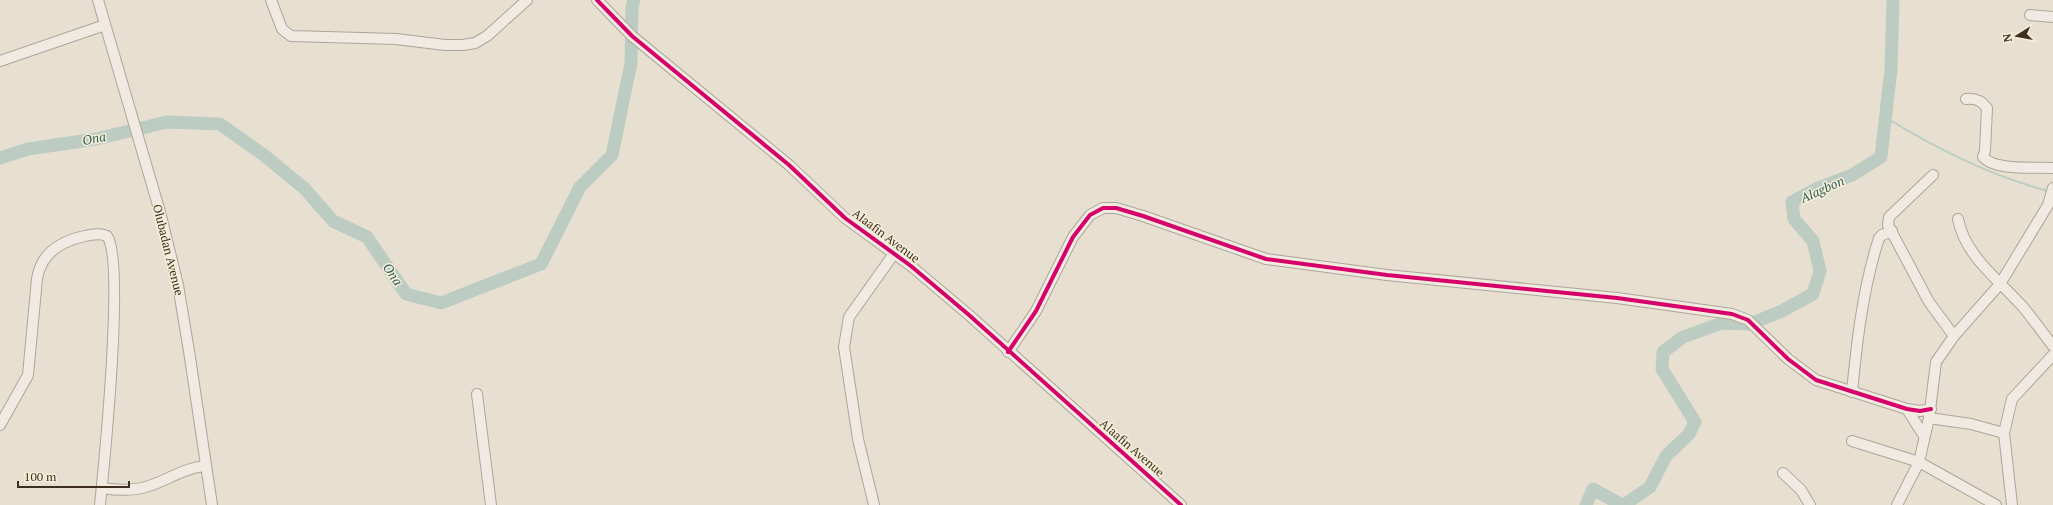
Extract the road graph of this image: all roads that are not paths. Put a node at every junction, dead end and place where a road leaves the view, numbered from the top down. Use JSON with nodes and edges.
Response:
{"nodes":[{"id":1,"x":98,"y":0,"type":"edge"},
{"id":2,"x":271,"y":0,"type":"edge"},
{"id":3,"x":527,"y":0,"type":"edge"},
{"id":4,"x":597,"y":0,"type":"edge"},
{"id":5,"x":2030,"y":15,"type":"dead end"},
{"id":6,"x":2053,"y":17,"type":"edge"},
{"id":7,"x":105,"y":25,"type":"junction"},
{"id":8,"x":0,"y":61,"type":"edge"},
{"id":9,"x":1966,"y":99,"type":"dead end"},
{"id":10,"x":2053,"y":168,"type":"edge"},
{"id":11,"x":1933,"y":175,"type":"dead end"},
{"id":12,"x":2053,"y":188,"type":"edge"},
{"id":13,"x":1958,"y":219,"type":"dead end"},
{"id":14,"x":1892,"y":232,"type":"junction"},
{"id":15,"x":893,"y":254,"type":"junction"},
{"id":16,"x":2000,"y":284,"type":"junction"},
{"id":17,"x":1954,"y":336,"type":"junction"},
{"id":18,"x":2053,"y":346,"type":"edge"},
{"id":19,"x":1008,"y":352,"type":"junction"},
{"id":20,"x":2053,"y":355,"type":"edge"},
{"id":21,"x":1852,"y":392,"type":"junction"},
{"id":22,"x":477,"y":394,"type":"dead end"},
{"id":23,"x":1907,"y":409,"type":"junction"},
{"id":24,"x":1930,"y":413,"type":"junction"},
{"id":25,"x":0,"y":425,"type":"edge"},
{"id":26,"x":2004,"y":433,"type":"junction"},
{"id":27,"x":1924,"y":436,"type":"junction"},
{"id":28,"x":1852,"y":441,"type":"dead end"},
{"id":29,"x":1919,"y":462,"type":"junction"},
{"id":30,"x":205,"y":466,"type":"junction"},
{"id":31,"x":1783,"y":472,"type":"dead end"},
{"id":32,"x":102,"y":488,"type":"junction"},
{"id":33,"x":100,"y":505,"type":"edge"},
{"id":34,"x":212,"y":505,"type":"edge"},
{"id":35,"x":491,"y":505,"type":"edge"},
{"id":36,"x":874,"y":505,"type":"edge"},
{"id":37,"x":1181,"y":505,"type":"edge"},
{"id":38,"x":1810,"y":505,"type":"edge"},
{"id":39,"x":1897,"y":505,"type":"edge"},
{"id":40,"x":1996,"y":505,"type":"edge"},
{"id":41,"x":2012,"y":505,"type":"edge"}],
"edges":[{"from":1,"to":7,"type":"street","name":"Olubadan Avenue"},
{"from":2,"to":3,"type":"street"},
{"from":4,"to":15,"type":"street","name":"Alaafin Avenue"},
{"from":5,"to":6,"type":"street"},
{"from":7,"to":8,"type":"street"},
{"from":7,"to":30,"type":"street","name":"Olubadan Avenue"},
{"from":9,"to":10,"type":"street"},
{"from":11,"to":14,"type":"street"},
{"from":12,"to":16,"type":"street"},
{"from":13,"to":16,"type":"street"},
{"from":14,"to":17,"type":"street"},
{"from":14,"to":21,"type":"street"},
{"from":15,"to":19,"type":"street","name":"Alaafin Avenue"},
{"from":15,"to":36,"type":"street"},
{"from":16,"to":17,"type":"street"},
{"from":16,"to":18,"type":"street"},
{"from":17,"to":24,"type":"street"},
{"from":19,"to":21,"type":"street"},
{"from":19,"to":37,"type":"street","name":"Alaafin Avenue"},
{"from":20,"to":26,"type":"street"},
{"from":21,"to":23,"type":"street"},
{"from":22,"to":35,"type":"street"},
{"from":23,"to":24,"type":"street"},
{"from":23,"to":27,"type":"street"},
{"from":24,"to":26,"type":"street"},
{"from":24,"to":27,"type":"street"},
{"from":25,"to":32,"type":"street"},
{"from":26,"to":41,"type":"street"},
{"from":27,"to":29,"type":"street"},
{"from":28,"to":29,"type":"street"},
{"from":29,"to":39,"type":"street"},
{"from":29,"to":40,"type":"street"},
{"from":30,"to":32,"type":"street"},
{"from":30,"to":34,"type":"street","name":"Olubadan Avenue"},
{"from":31,"to":38,"type":"street"},
{"from":32,"to":33,"type":"street"}]}
